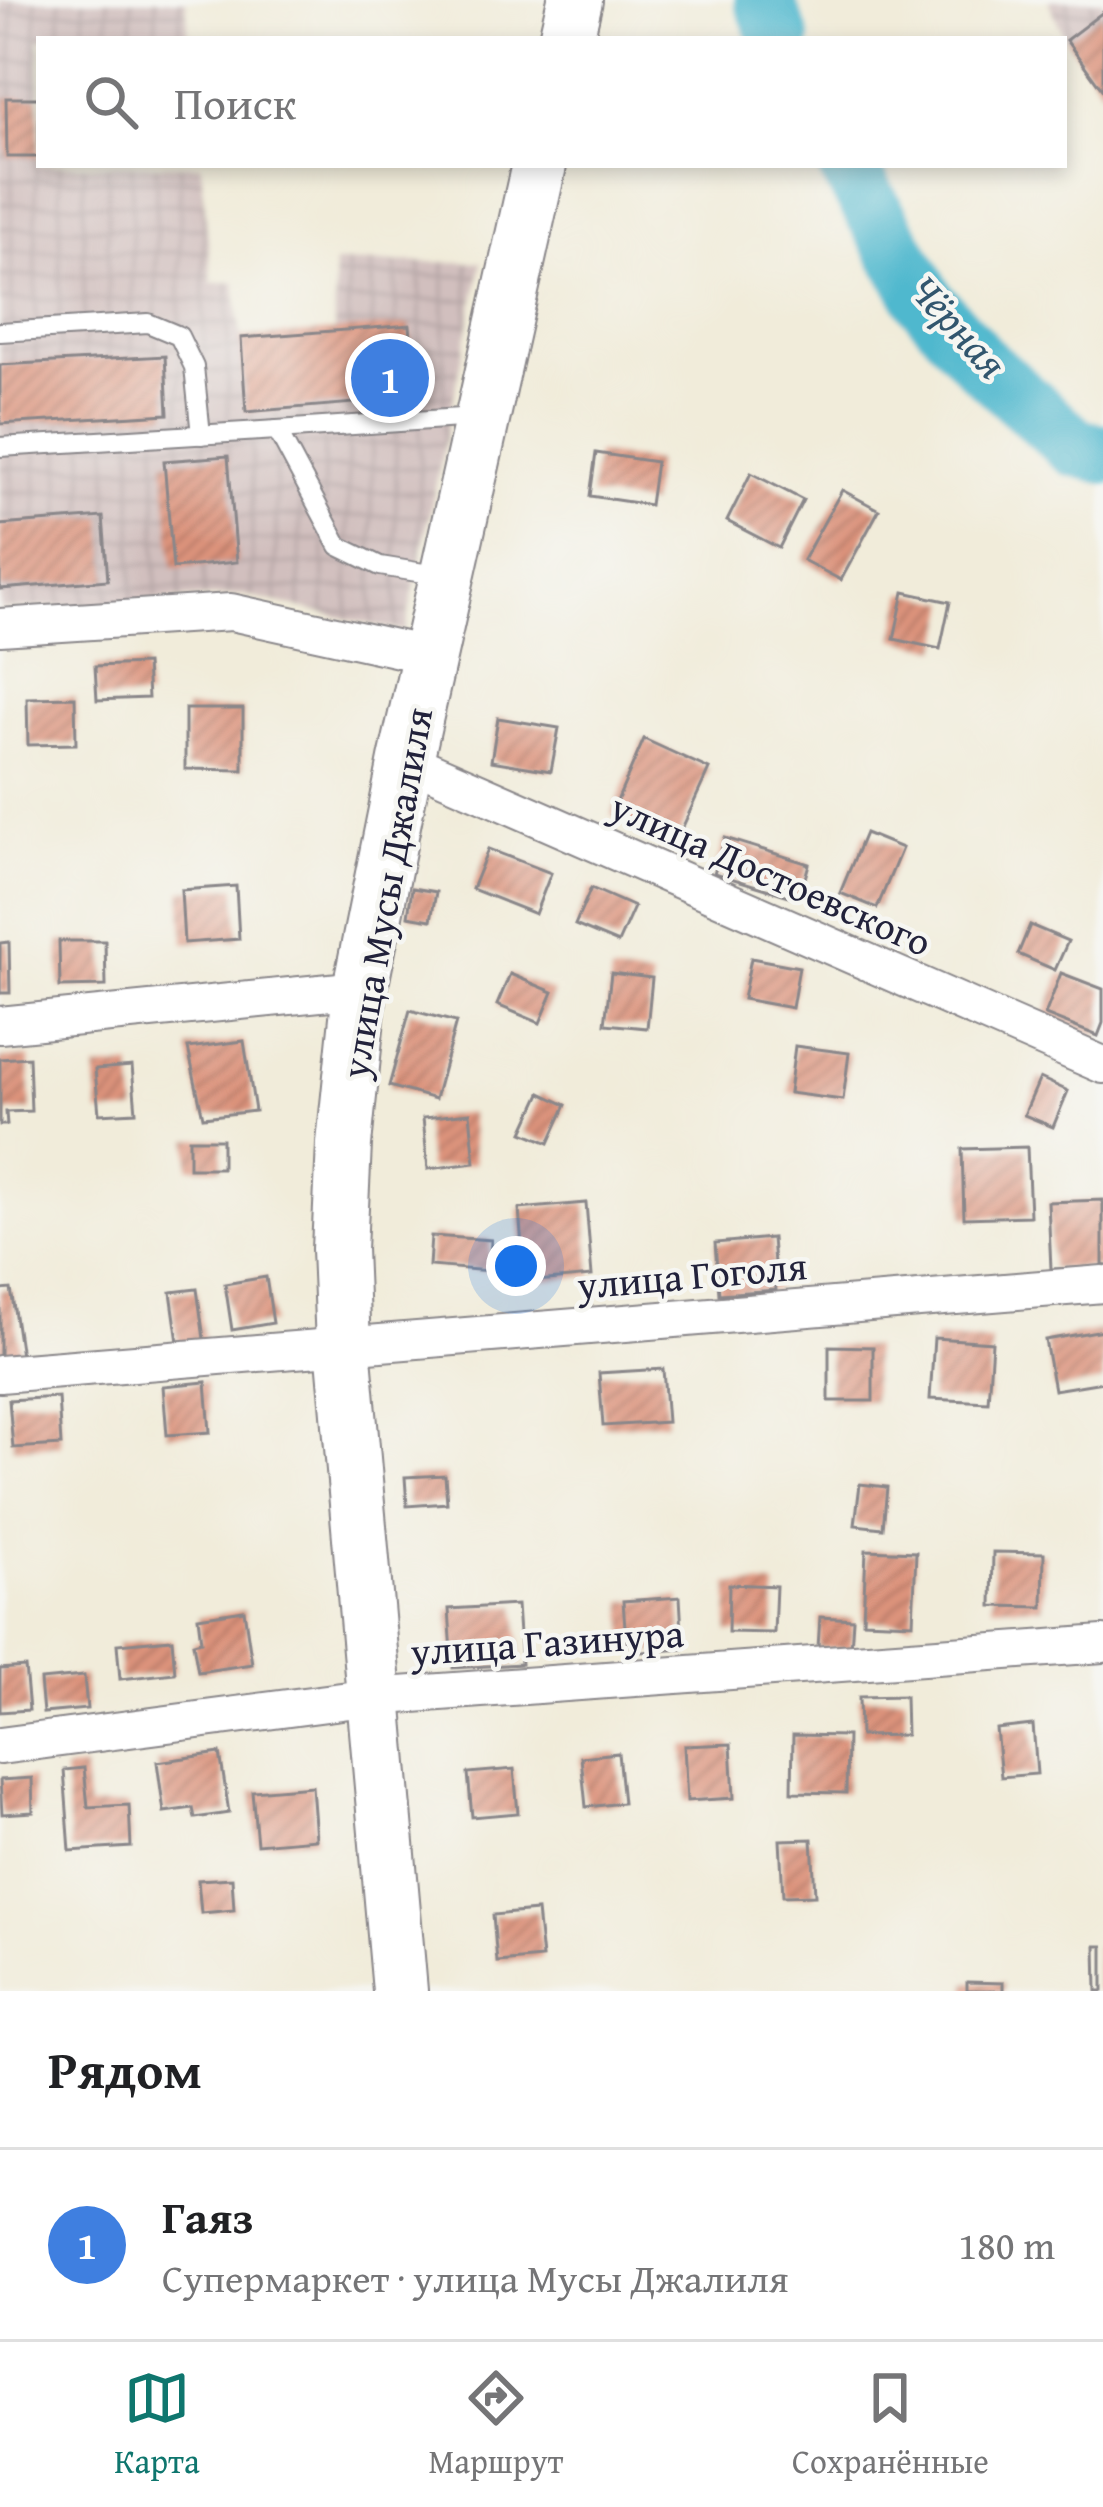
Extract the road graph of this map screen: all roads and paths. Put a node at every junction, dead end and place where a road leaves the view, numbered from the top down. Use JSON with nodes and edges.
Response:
{"nodes":[{"id":1,"x":575,"y":0,"type":"edge"},
{"id":2,"x":567,"y":36,"type":"edge"},
{"id":3,"x":538,"y":168,"type":"edge"},
{"id":4,"x":0,"y":332,"type":"edge"},
{"id":5,"x":484,"y":417,"type":"junction"},
{"id":6,"x":277,"y":430,"type":"junction"},
{"id":7,"x":201,"y":435,"type":"junction"},
{"id":8,"x":0,"y":447,"type":"edge"},
{"id":9,"x":448,"y":577,"type":"junction"},
{"id":10,"x":0,"y":626,"type":"edge"},
{"id":11,"x":431,"y":656,"type":"junction"},
{"id":12,"x":406,"y":760,"type":"junction"},
{"id":13,"x":360,"y":989,"type":"junction"},
{"id":14,"x":0,"y":1025,"type":"edge"},
{"id":15,"x":1103,"y":1065,"type":"edge"},
{"id":16,"x":1103,"y":1284,"type":"edge"},
{"id":17,"x":343,"y":1345,"type":"junction"},
{"id":18,"x":0,"y":1374,"type":"edge"},
{"id":19,"x":1103,"y":1644,"type":"edge"},
{"id":20,"x":372,"y":1697,"type":"junction"},
{"id":21,"x":0,"y":1746,"type":"edge"},
{"id":22,"x":400,"y":1991,"type":"edge"}],
"edges":[{"from":1,"to":2,"type":"main road"},
{"from":3,"to":5,"type":"main road","name":"улица Мусы Джалиля"},
{"from":4,"to":7,"type":"lane"},
{"from":5,"to":6,"type":"lane"},
{"from":5,"to":9,"type":"main road","name":"улица Мусы Джалиля"},
{"from":6,"to":7,"type":"lane"},
{"from":6,"to":9,"type":"lane"},
{"from":7,"to":8,"type":"lane"},
{"from":9,"to":11,"type":"main road","name":"улица Мусы Джалиля"},
{"from":10,"to":11,"type":"street"},
{"from":11,"to":12,"type":"main road","name":"улица Мусы Джалиля"},
{"from":12,"to":13,"type":"main road","name":"улица Мусы Джалиля"},
{"from":12,"to":15,"type":"street","name":"улица Достоевского"},
{"from":13,"to":14,"type":"street"},
{"from":13,"to":17,"type":"main road","name":"улица Мусы Джалиля"},
{"from":16,"to":17,"type":"street","name":"улица Гоголя"},
{"from":17,"to":18,"type":"street","name":"улица Гоголя"},
{"from":17,"to":20,"type":"main road","name":"улица Мусы Джалиля"},
{"from":19,"to":20,"type":"street","name":"улица Газинура"},
{"from":20,"to":21,"type":"street","name":"улица Газинура"},
{"from":20,"to":22,"type":"main road","name":"улица Мусы Джалиля"}]}
